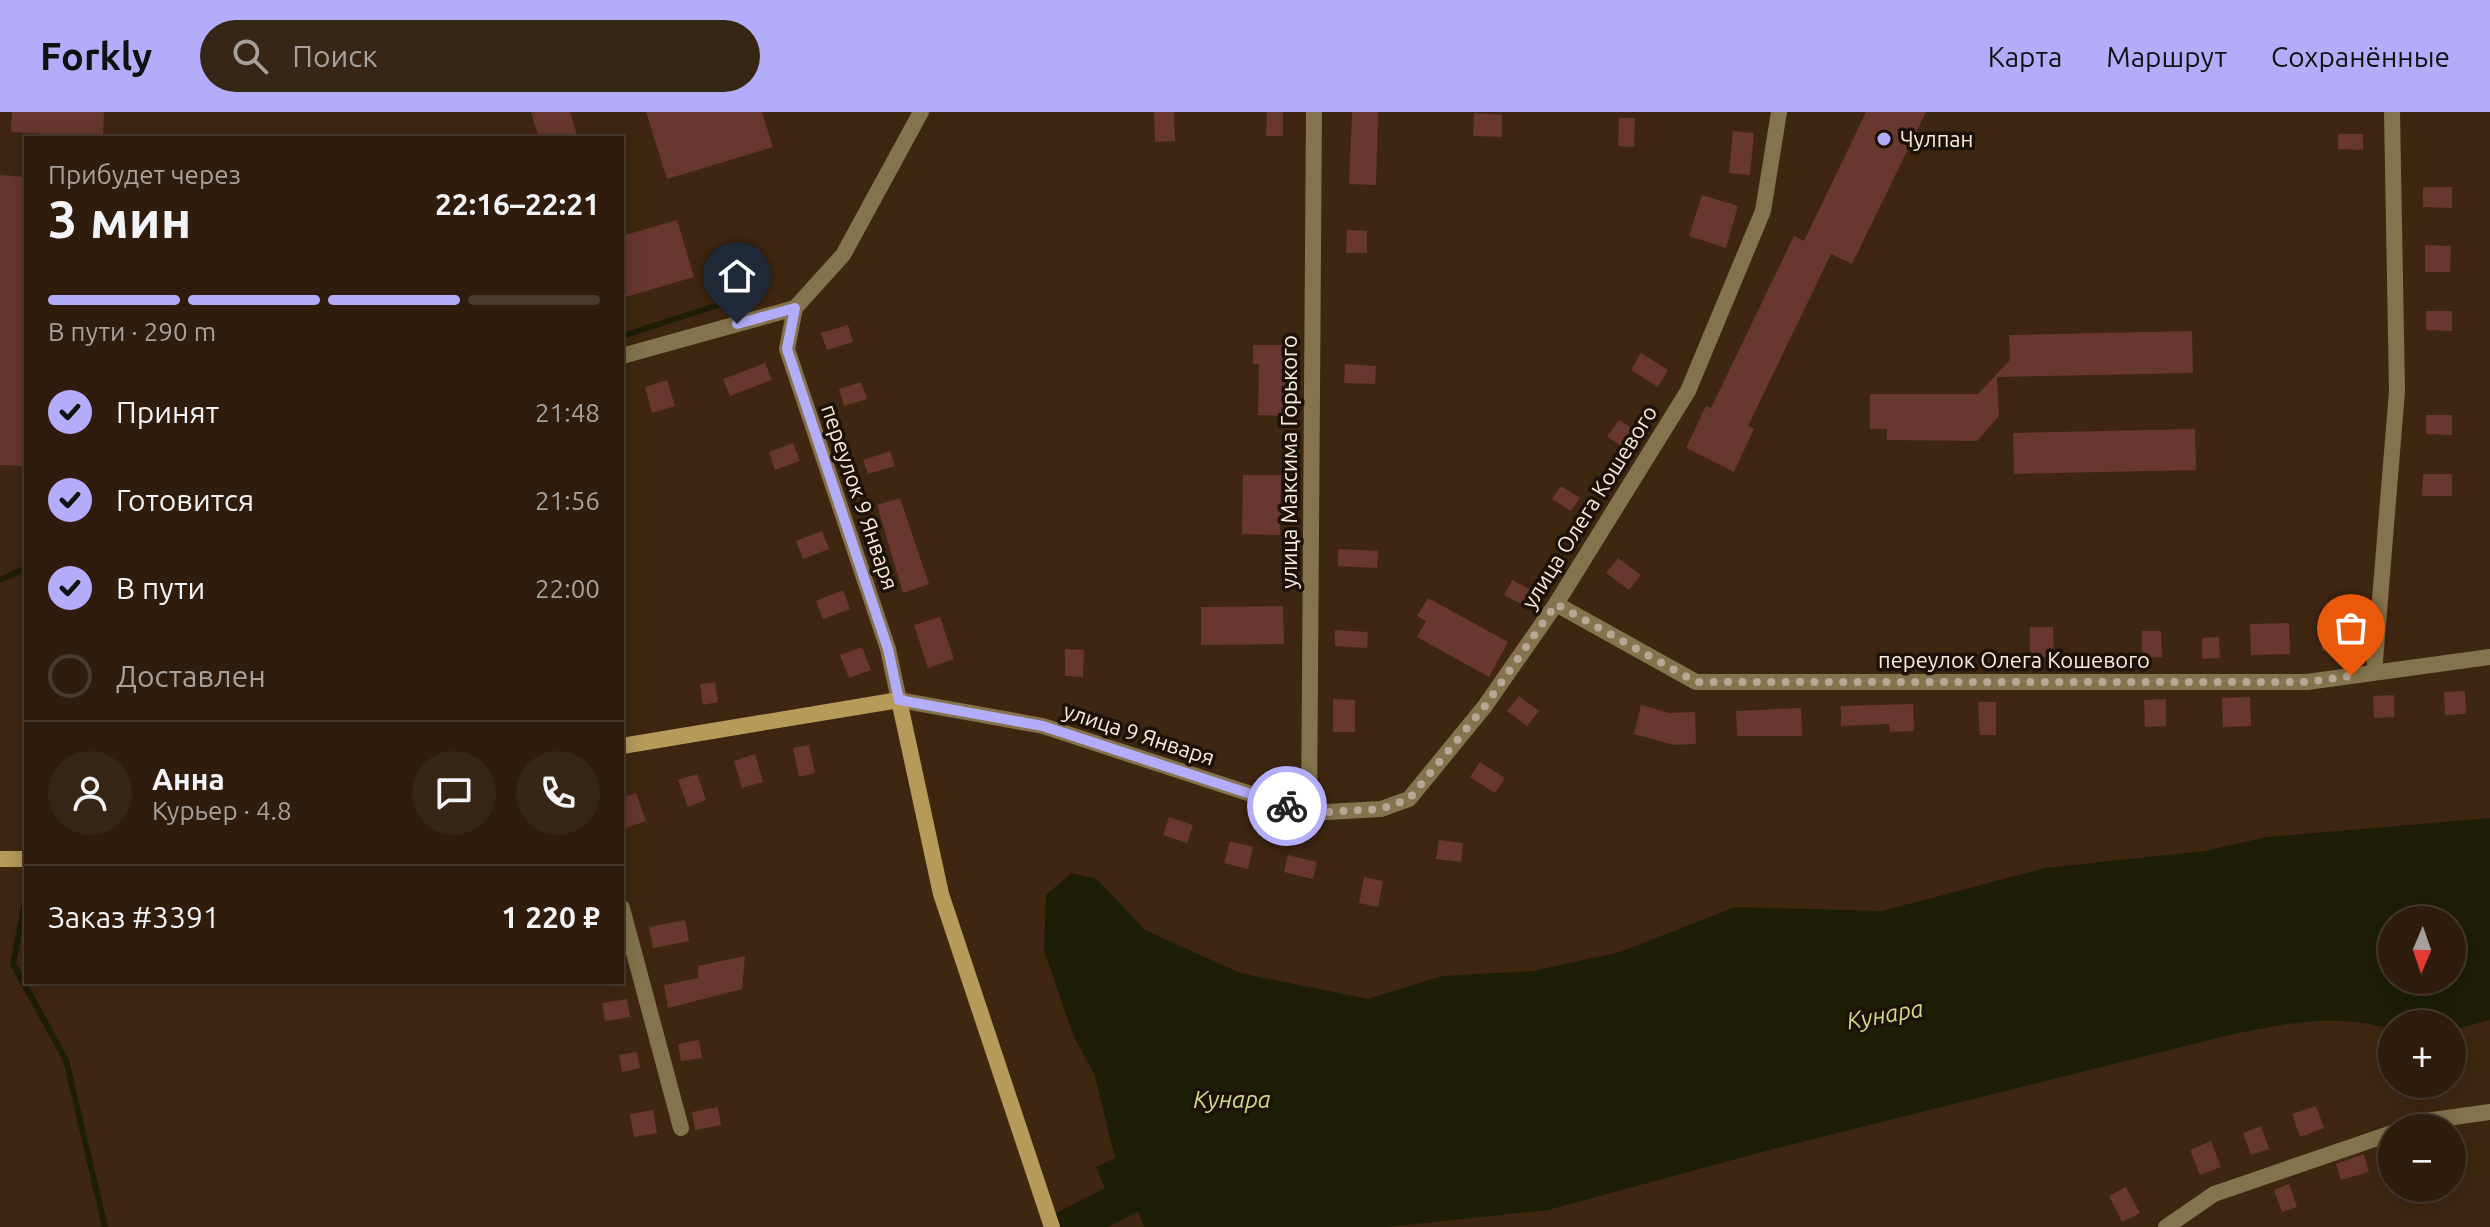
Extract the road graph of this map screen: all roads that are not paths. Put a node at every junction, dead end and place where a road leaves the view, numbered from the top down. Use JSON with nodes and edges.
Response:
{"nodes":[{"id":1,"x":921,"y":112,"type":"edge"},
{"id":2,"x":1314,"y":112,"type":"edge"},
{"id":3,"x":1779,"y":112,"type":"edge"},
{"id":4,"x":2392,"y":112,"type":"edge"},
{"id":5,"x":795,"y":308,"type":"junction"},
{"id":6,"x":624,"y":355,"type":"edge"},
{"id":7,"x":1556,"y":604,"type":"junction"},
{"id":8,"x":2490,"y":657,"type":"edge"},
{"id":9,"x":2374,"y":673,"type":"junction"},
{"id":10,"x":899,"y":700,"type":"junction"},
{"id":11,"x":624,"y":746,"type":"edge"},
{"id":12,"x":1309,"y":813,"type":"junction"},
{"id":13,"x":0,"y":859,"type":"edge"},
{"id":14,"x":24,"y":859,"type":"edge"},
{"id":15,"x":624,"y":915,"type":"edge"},
{"id":16,"x":2490,"y":1112,"type":"edge"},
{"id":17,"x":2466,"y":1115,"type":"edge"},
{"id":18,"x":681,"y":1128,"type":"dead end"},
{"id":19,"x":2378,"y":1138,"type":"edge"},
{"id":20,"x":1052,"y":1227,"type":"edge"},
{"id":21,"x":2166,"y":1227,"type":"edge"}],
"edges":[{"from":1,"to":5,"type":"street"},
{"from":2,"to":12,"type":"street","name":"улица Максима Горького"},
{"from":3,"to":7,"type":"street","name":"улица Олега Кошевого"},
{"from":4,"to":9,"type":"street"},
{"from":5,"to":6,"type":"street"},
{"from":5,"to":10,"type":"street","name":"переулок 9 Января"},
{"from":7,"to":9,"type":"street","name":"переулок Олега Кошевого"},
{"from":7,"to":12,"type":"street","name":"улица Олега Кошевого"},
{"from":8,"to":9,"type":"street","name":"переулок Олега Кошевого"},
{"from":10,"to":11,"type":"street","name":"улица 9 Января"},
{"from":10,"to":12,"type":"street","name":"улица 9 Января"},
{"from":10,"to":20,"type":"street"},
{"from":13,"to":14,"type":"street"},
{"from":15,"to":18,"type":"street"},
{"from":16,"to":17,"type":"street"},
{"from":19,"to":21,"type":"street"}]}
